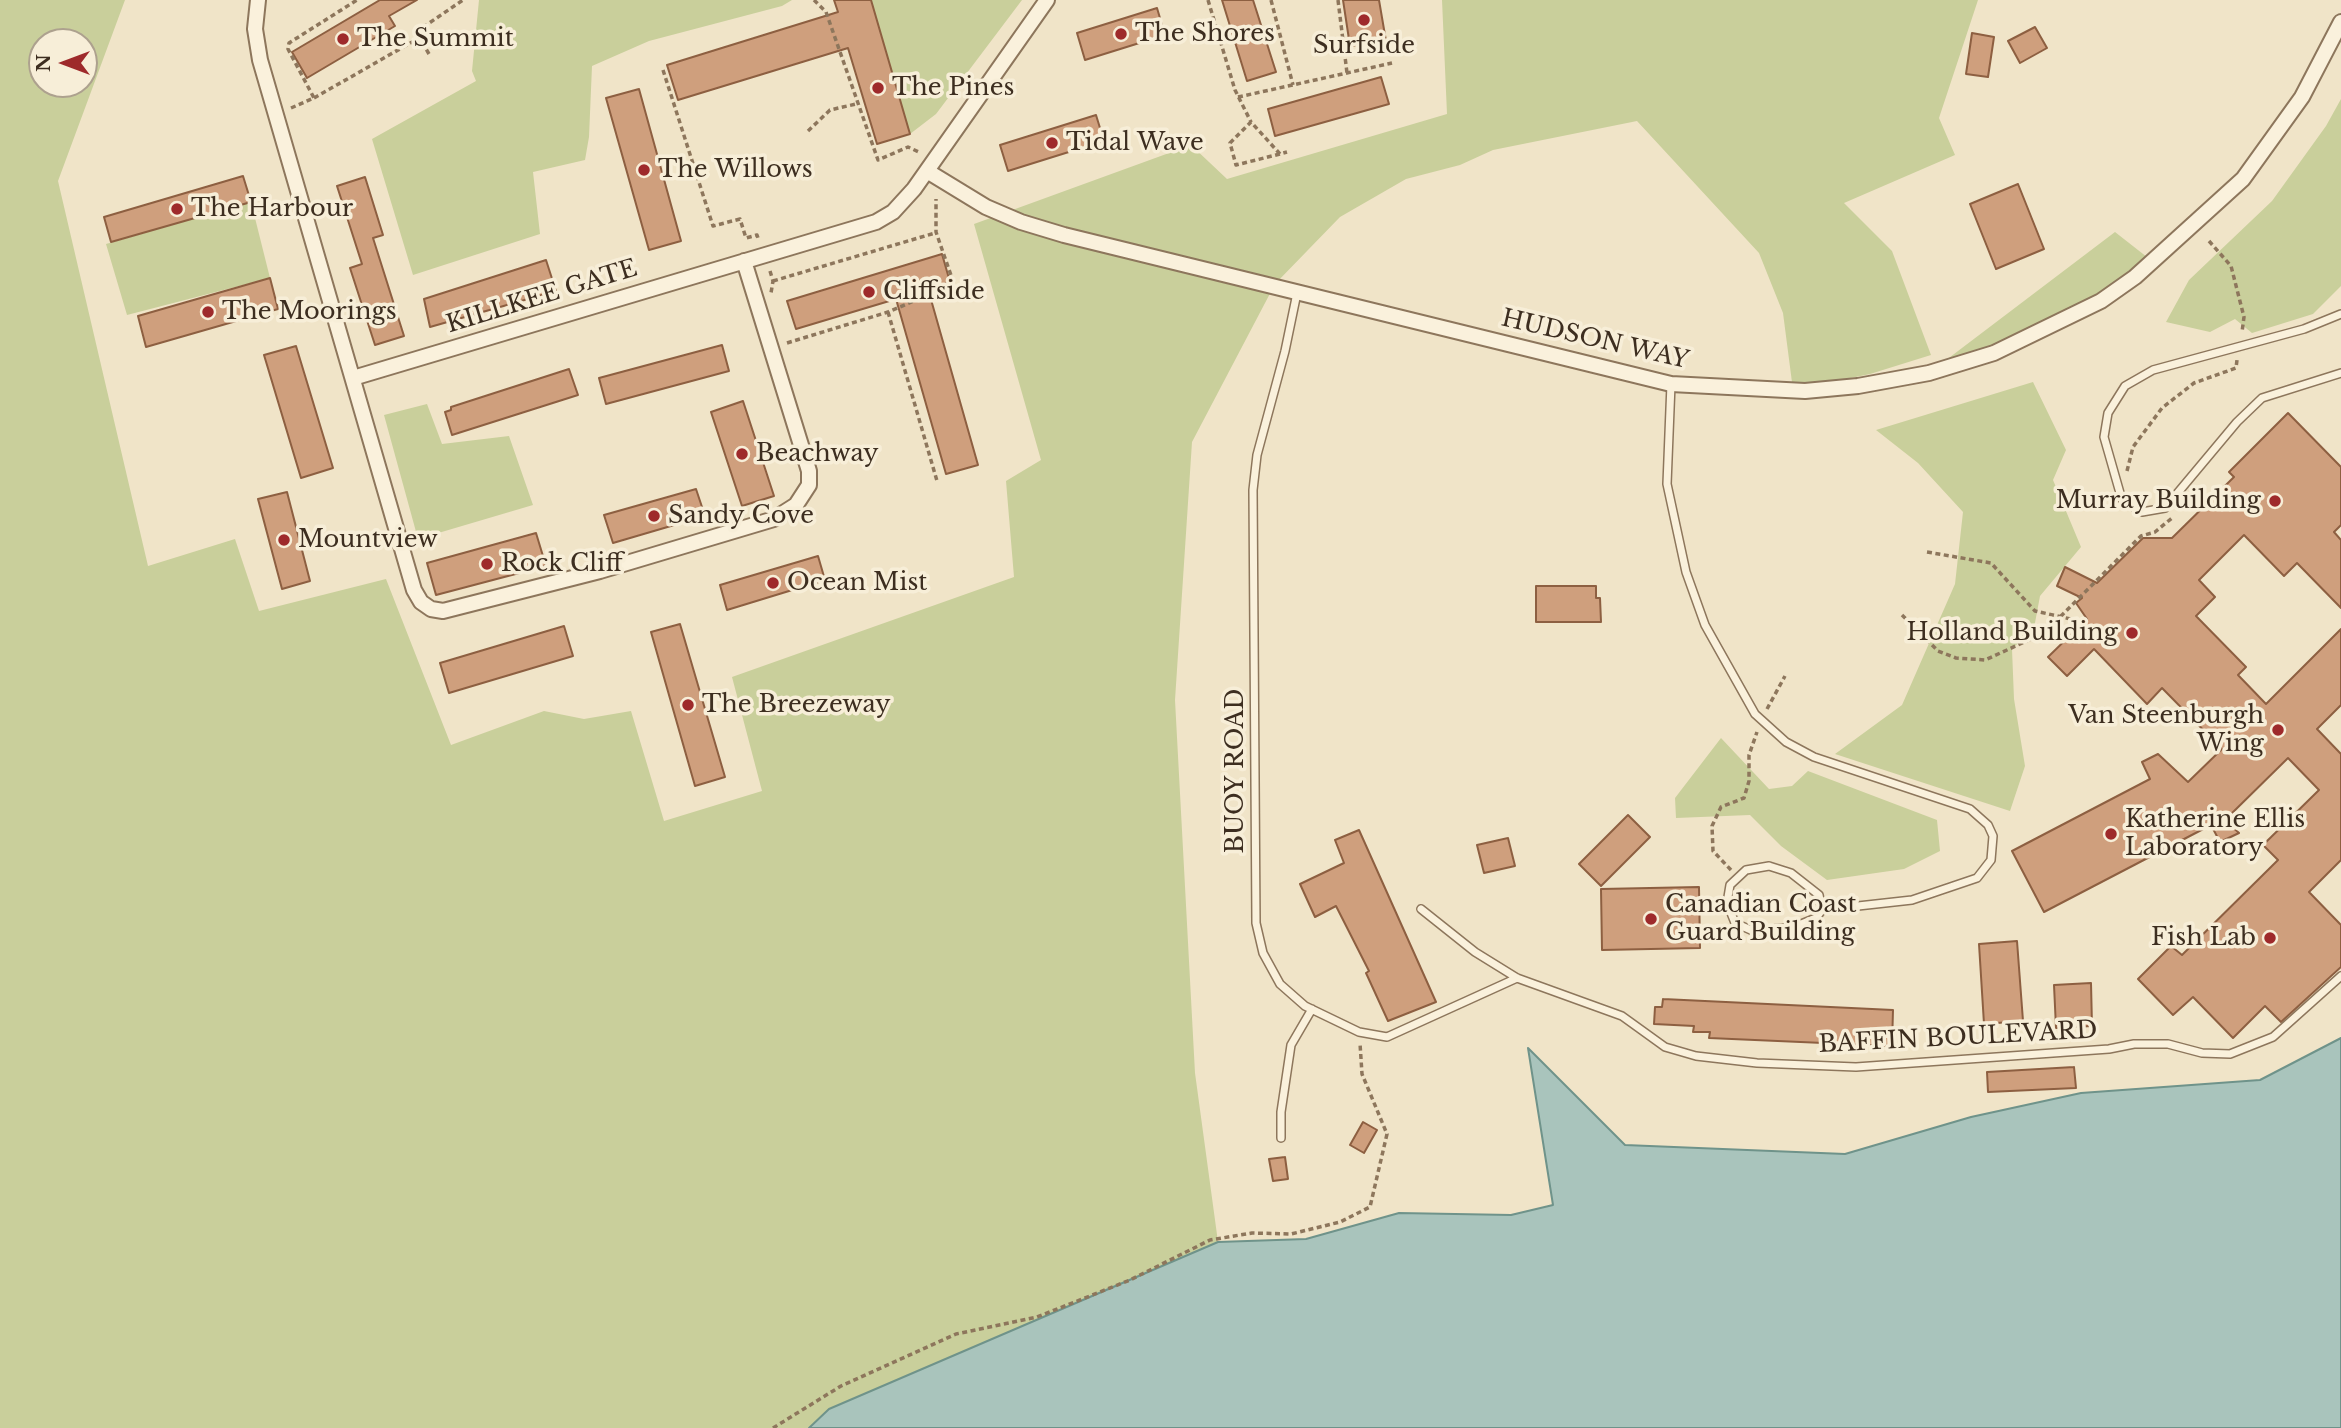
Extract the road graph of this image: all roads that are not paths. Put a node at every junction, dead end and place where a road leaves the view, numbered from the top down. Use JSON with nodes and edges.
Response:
{"nodes":[{"id":1,"x":258,"y":0,"type":"edge"},
{"id":2,"x":1047,"y":0,"type":"edge"},
{"id":3,"x":2341,"y":22,"type":"edge"},
{"id":4,"x":931,"y":165,"type":"junction"},
{"id":5,"x":744,"y":261,"type":"junction"},
{"id":6,"x":1297,"y":293,"type":"junction"},
{"id":7,"x":2341,"y":314,"type":"edge"},
{"id":8,"x":2341,"y":373,"type":"edge"},
{"id":9,"x":353,"y":378,"type":"junction"},
{"id":10,"x":1671,"y":384,"type":"junction"},
{"id":11,"x":1421,"y":909,"type":"dead end"},
{"id":12,"x":1822,"y":910,"type":"junction"},
{"id":13,"x":2341,"y":976,"type":"edge"},
{"id":14,"x":1517,"y":978,"type":"junction"},
{"id":15,"x":1311,"y":1009,"type":"junction"},
{"id":16,"x":1281,"y":1138,"type":"dead end"}],
"edges":[{"from":1,"to":9,"type":"street"},
{"from":2,"to":4,"type":"street","name":"KILLKEE GATE"},
{"from":3,"to":10,"type":"street","name":"HUDSON WAY"},
{"from":4,"to":5,"type":"street","name":"KILLKEE GATE"},
{"from":4,"to":6,"type":"street","name":"HUDSON WAY"},
{"from":5,"to":9,"type":"street","name":"KILLKEE GATE"},
{"from":5,"to":9,"type":"street"},
{"from":6,"to":10,"type":"street","name":"HUDSON WAY"},
{"from":6,"to":15,"type":"lane","name":"BUOY ROAD"},
{"from":7,"to":8,"type":"lane"},
{"from":10,"to":12,"type":"lane"},
{"from":11,"to":14,"type":"lane","name":"BAFFIN BOULEVARD"},
{"from":12,"to":12,"type":"lane"},
{"from":13,"to":14,"type":"lane","name":"BAFFIN BOULEVARD"},
{"from":14,"to":15,"type":"lane","name":"BUOY ROAD"},
{"from":15,"to":16,"type":"lane"}]}
